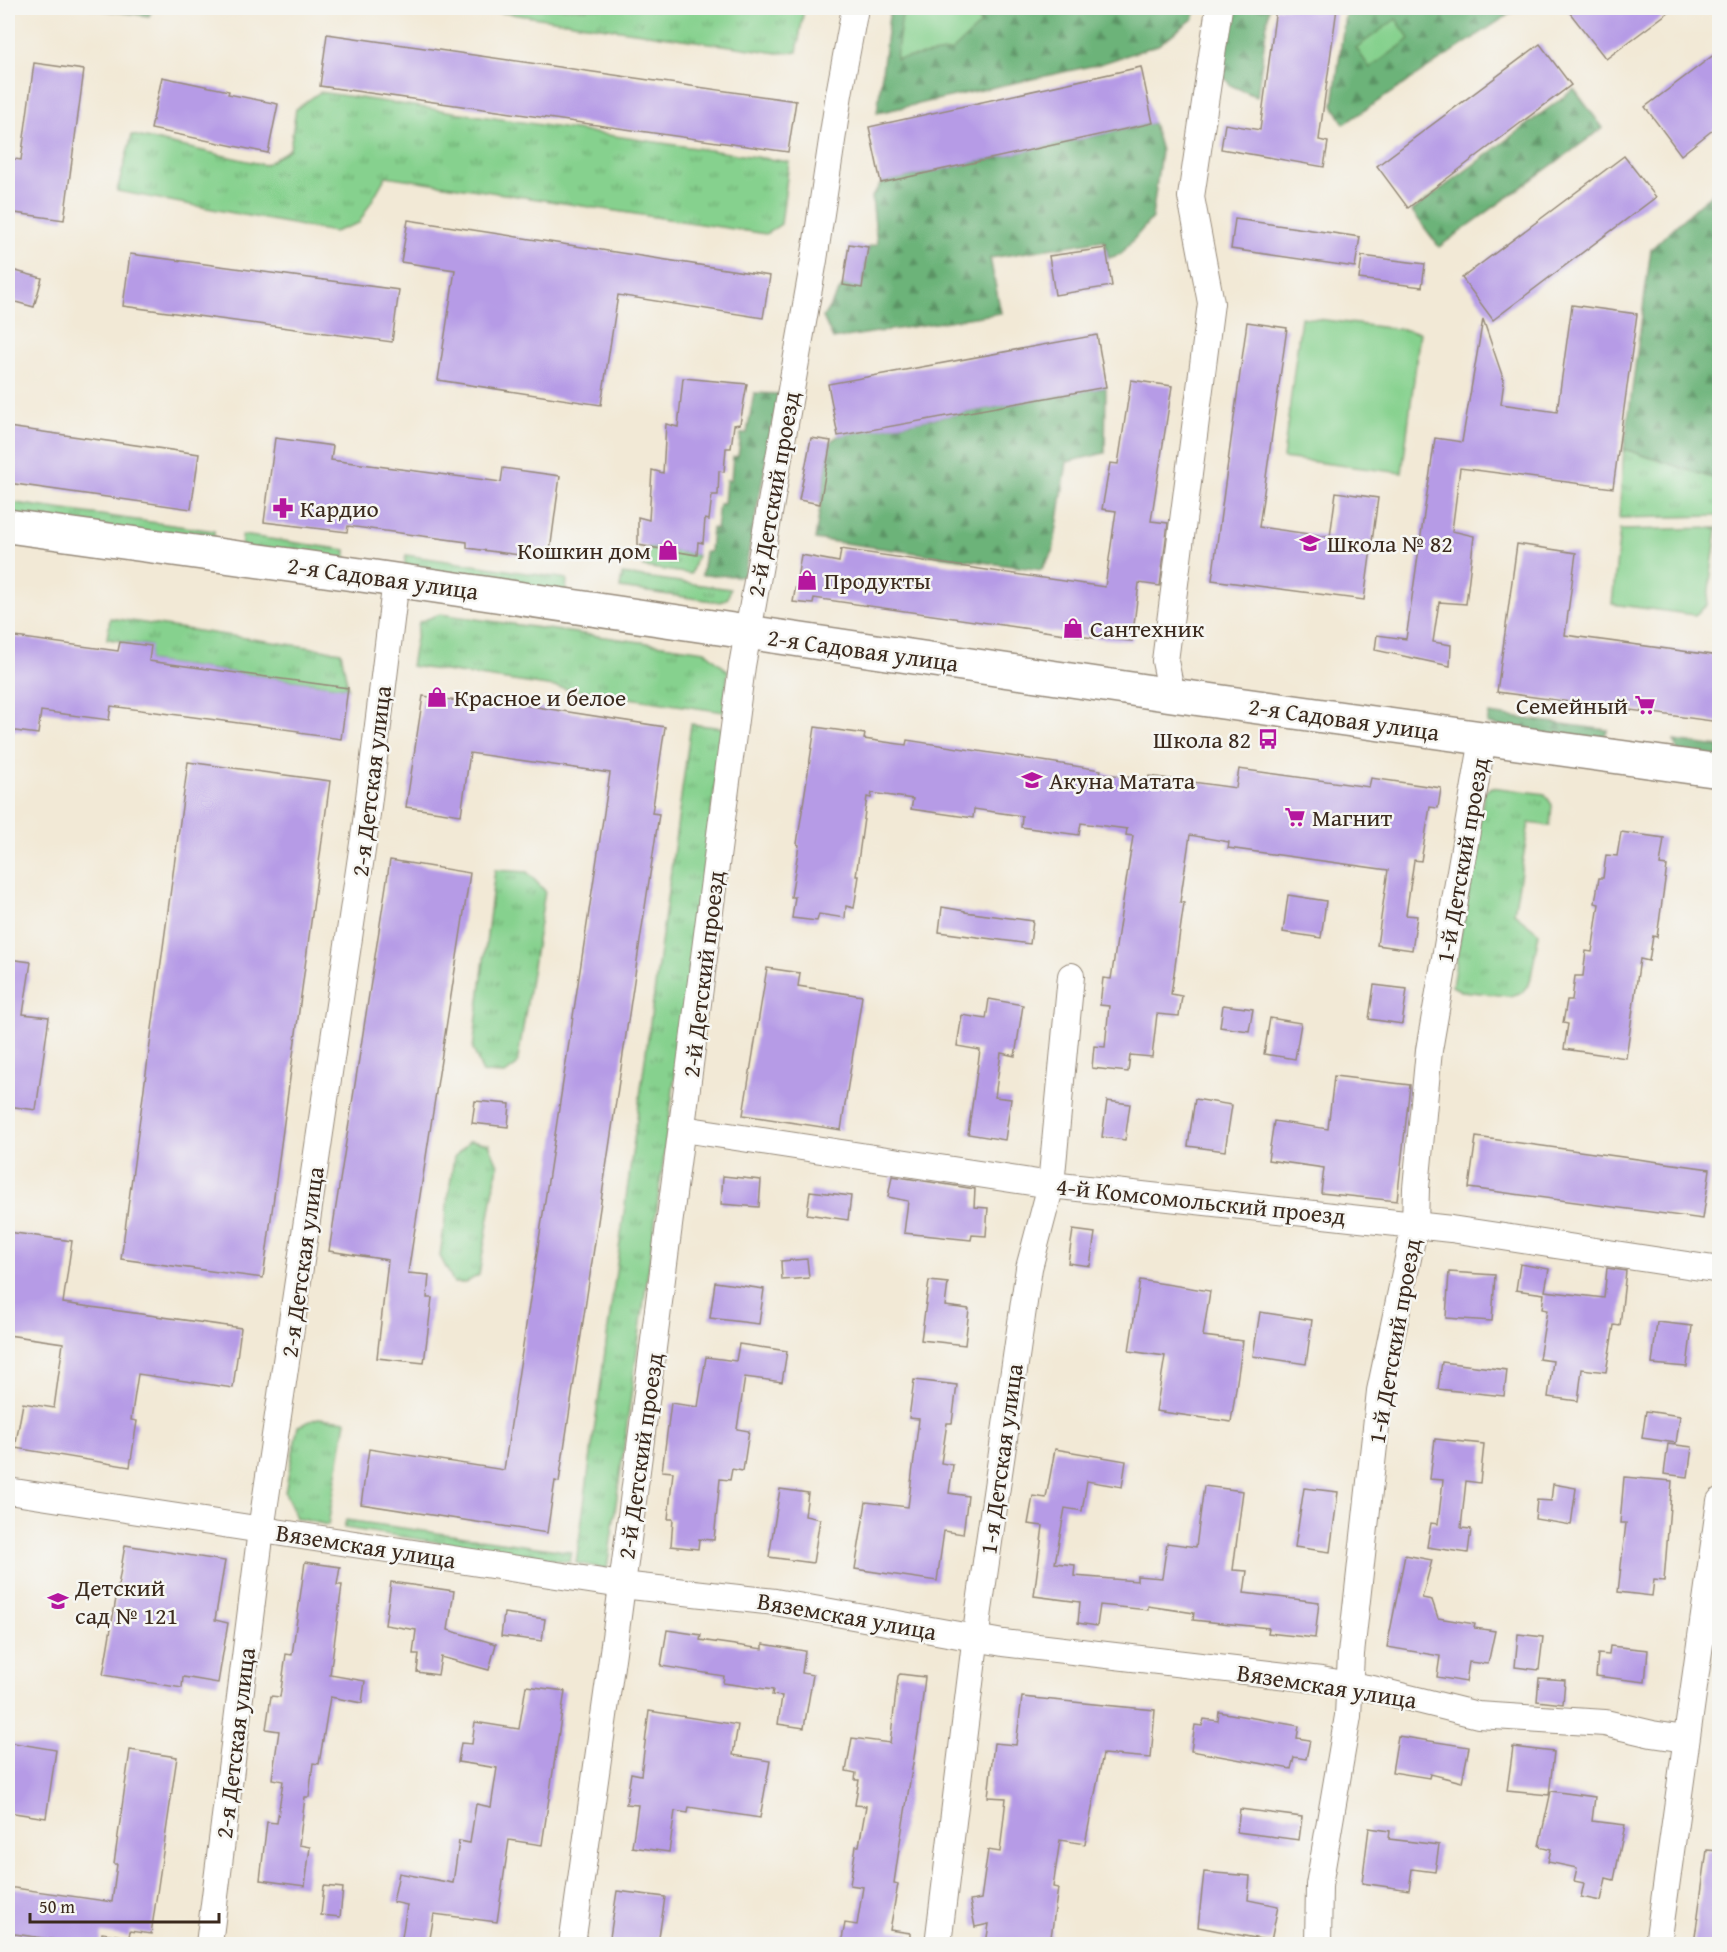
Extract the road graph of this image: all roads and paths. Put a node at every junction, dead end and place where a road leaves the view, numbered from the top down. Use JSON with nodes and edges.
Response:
{"nodes":[{"id":1,"x":855,"y":8,"type":"edge"},
{"id":2,"x":1219,"y":8,"type":"edge"},
{"id":3,"x":8,"y":525,"type":"edge"},
{"id":4,"x":396,"y":580,"type":"junction"},
{"id":5,"x":748,"y":633,"type":"junction"},
{"id":6,"x":1172,"y":695,"type":"junction"},
{"id":7,"x":1484,"y":739,"type":"junction"},
{"id":8,"x":1719,"y":771,"type":"edge"},
{"id":9,"x":1071,"y":976,"type":"dead end"},
{"id":10,"x":683,"y":1129,"type":"junction"},
{"id":11,"x":1051,"y":1185,"type":"junction"},
{"id":12,"x":1415,"y":1225,"type":"junction"},
{"id":13,"x":1719,"y":1270,"type":"edge"},
{"id":14,"x":8,"y":1491,"type":"edge"},
{"id":15,"x":1719,"y":1501,"type":"edge"},
{"id":16,"x":261,"y":1530,"type":"junction"},
{"id":17,"x":622,"y":1585,"type":"junction"},
{"id":18,"x":977,"y":1638,"type":"junction"},
{"id":19,"x":1349,"y":1686,"type":"junction"},
{"id":20,"x":1685,"y":1739,"type":"junction"},
{"id":21,"x":210,"y":1944,"type":"edge"},
{"id":22,"x":572,"y":1944,"type":"edge"},
{"id":23,"x":938,"y":1944,"type":"edge"},
{"id":24,"x":1318,"y":1944,"type":"edge"},
{"id":25,"x":1658,"y":1944,"type":"edge"}],
"edges":[{"from":1,"to":5,"type":"street","name":"2-й Детский проезд"},
{"from":2,"to":6,"type":"street"},
{"from":3,"to":4,"type":"street","name":"2-я Садовая улица"},
{"from":4,"to":5,"type":"street","name":"2-я Садовая улица"},
{"from":4,"to":16,"type":"street","name":"2-я Детская улица"},
{"from":5,"to":6,"type":"street","name":"2-я Садовая улица"},
{"from":5,"to":10,"type":"street","name":"2-й Детский проезд"},
{"from":6,"to":7,"type":"street","name":"2-я Садовая улица"},
{"from":7,"to":8,"type":"street","name":"2-я Садовая улица"},
{"from":7,"to":12,"type":"street","name":"1-й Детский проезд"},
{"from":9,"to":11,"type":"street","name":"1-я Детская улица"},
{"from":10,"to":11,"type":"street","name":"4-й Комсомольский проезд"},
{"from":10,"to":17,"type":"street","name":"2-й Детский проезд"},
{"from":11,"to":12,"type":"street","name":"4-й Комсомольский проезд"},
{"from":11,"to":18,"type":"street","name":"1-я Детская улица"},
{"from":12,"to":13,"type":"street","name":"4-й Комсомольский проезд"},
{"from":12,"to":19,"type":"street","name":"1-й Детский проезд"},
{"from":14,"to":16,"type":"street","name":"Вяземская улица"},
{"from":15,"to":20,"type":"street"},
{"from":16,"to":17,"type":"street","name":"Вяземская улица"},
{"from":16,"to":21,"type":"street","name":"2-я Детская улица"},
{"from":17,"to":18,"type":"street","name":"Вяземская улица"},
{"from":17,"to":22,"type":"street","name":"2-й Детский проезд"},
{"from":18,"to":19,"type":"street","name":"Вяземская улица"},
{"from":18,"to":23,"type":"street","name":"1-я Детская улица"},
{"from":19,"to":20,"type":"street","name":"Вяземская улица"},
{"from":19,"to":24,"type":"street","name":"1-й Детский проезд"},
{"from":20,"to":25,"type":"street"}]}
